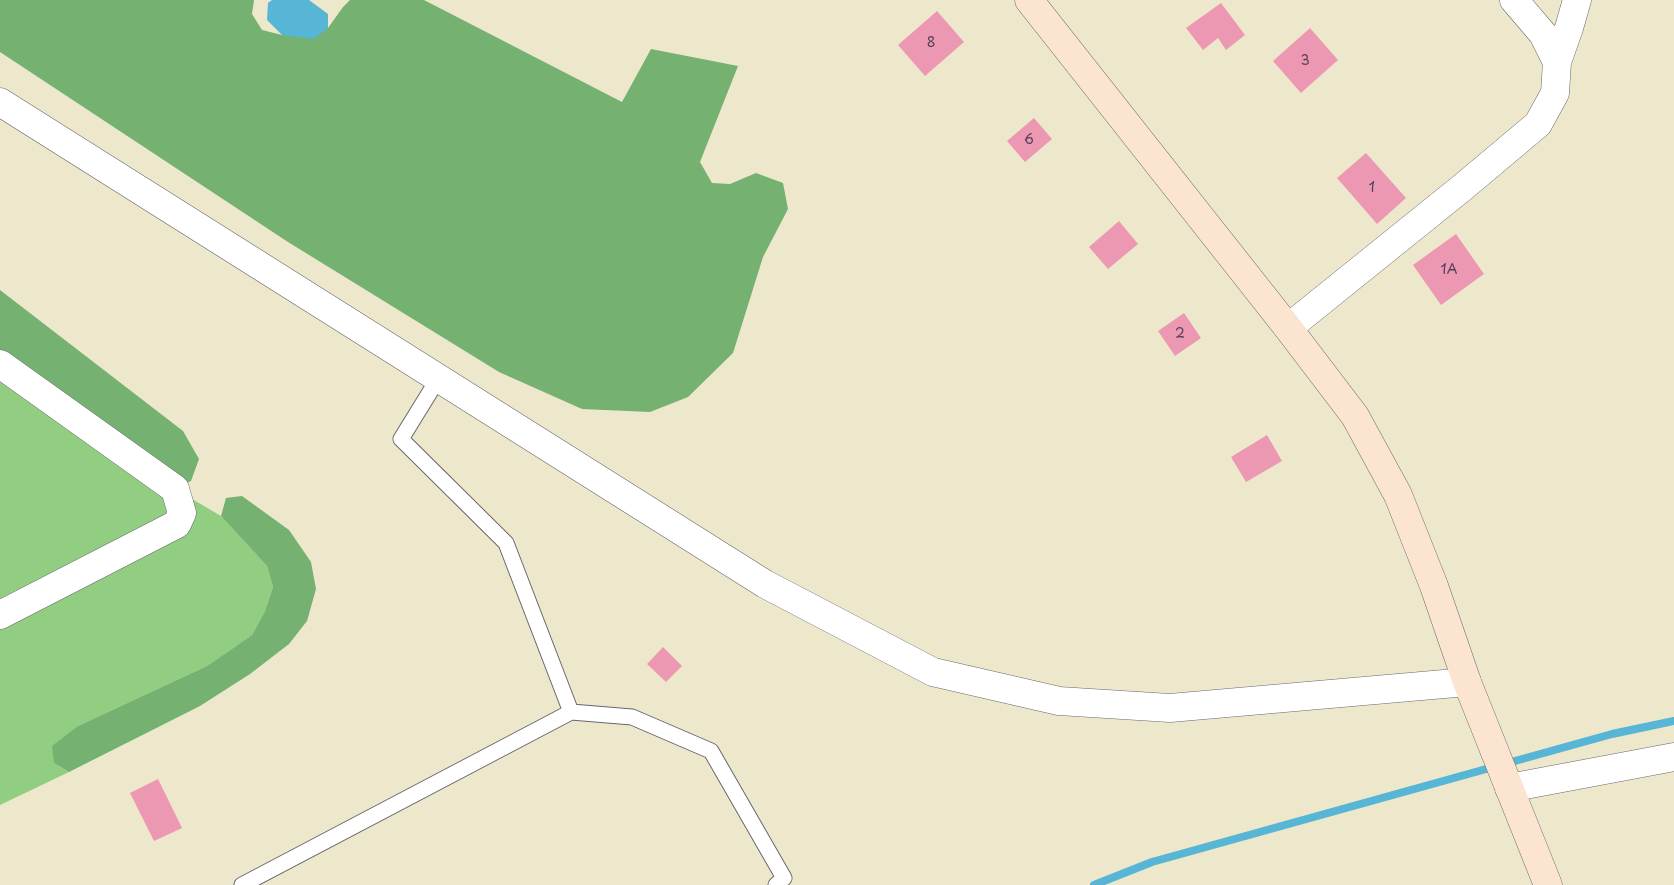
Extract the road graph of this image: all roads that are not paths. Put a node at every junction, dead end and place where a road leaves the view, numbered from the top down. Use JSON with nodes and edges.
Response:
{"nodes":[{"id":1,"x":1029,"y":0,"type":"edge"},
{"id":2,"x":1514,"y":0,"type":"edge"},
{"id":3,"x":1577,"y":0,"type":"edge"},
{"id":4,"x":1557,"y":62,"type":"junction"},
{"id":5,"x":0,"y":102,"type":"edge"},
{"id":6,"x":1288,"y":328,"type":"junction"},
{"id":7,"x":0,"y":364,"type":"edge"},
{"id":8,"x":438,"y":379,"type":"junction"},
{"id":9,"x":0,"y":615,"type":"edge"},
{"id":10,"x":1466,"y":682,"type":"junction"},
{"id":11,"x":571,"y":712,"type":"junction"},
{"id":12,"x":1674,"y":758,"type":"edge"},
{"id":13,"x":1509,"y":788,"type":"junction"},
{"id":14,"x":242,"y":885,"type":"edge"},
{"id":15,"x":776,"y":885,"type":"edge"},
{"id":16,"x":1548,"y":885,"type":"edge"}],
"edges":[{"from":1,"to":6,"type":"main road"},
{"from":2,"to":4,"type":"street"},
{"from":3,"to":4,"type":"street"},
{"from":4,"to":6,"type":"street"},
{"from":5,"to":8,"type":"street"},
{"from":6,"to":10,"type":"main road"},
{"from":7,"to":9,"type":"street"},
{"from":8,"to":10,"type":"street"},
{"from":8,"to":11,"type":"lane"},
{"from":10,"to":13,"type":"main road"},
{"from":11,"to":14,"type":"lane"},
{"from":11,"to":15,"type":"lane"},
{"from":12,"to":13,"type":"street"},
{"from":13,"to":16,"type":"main road"}]}
